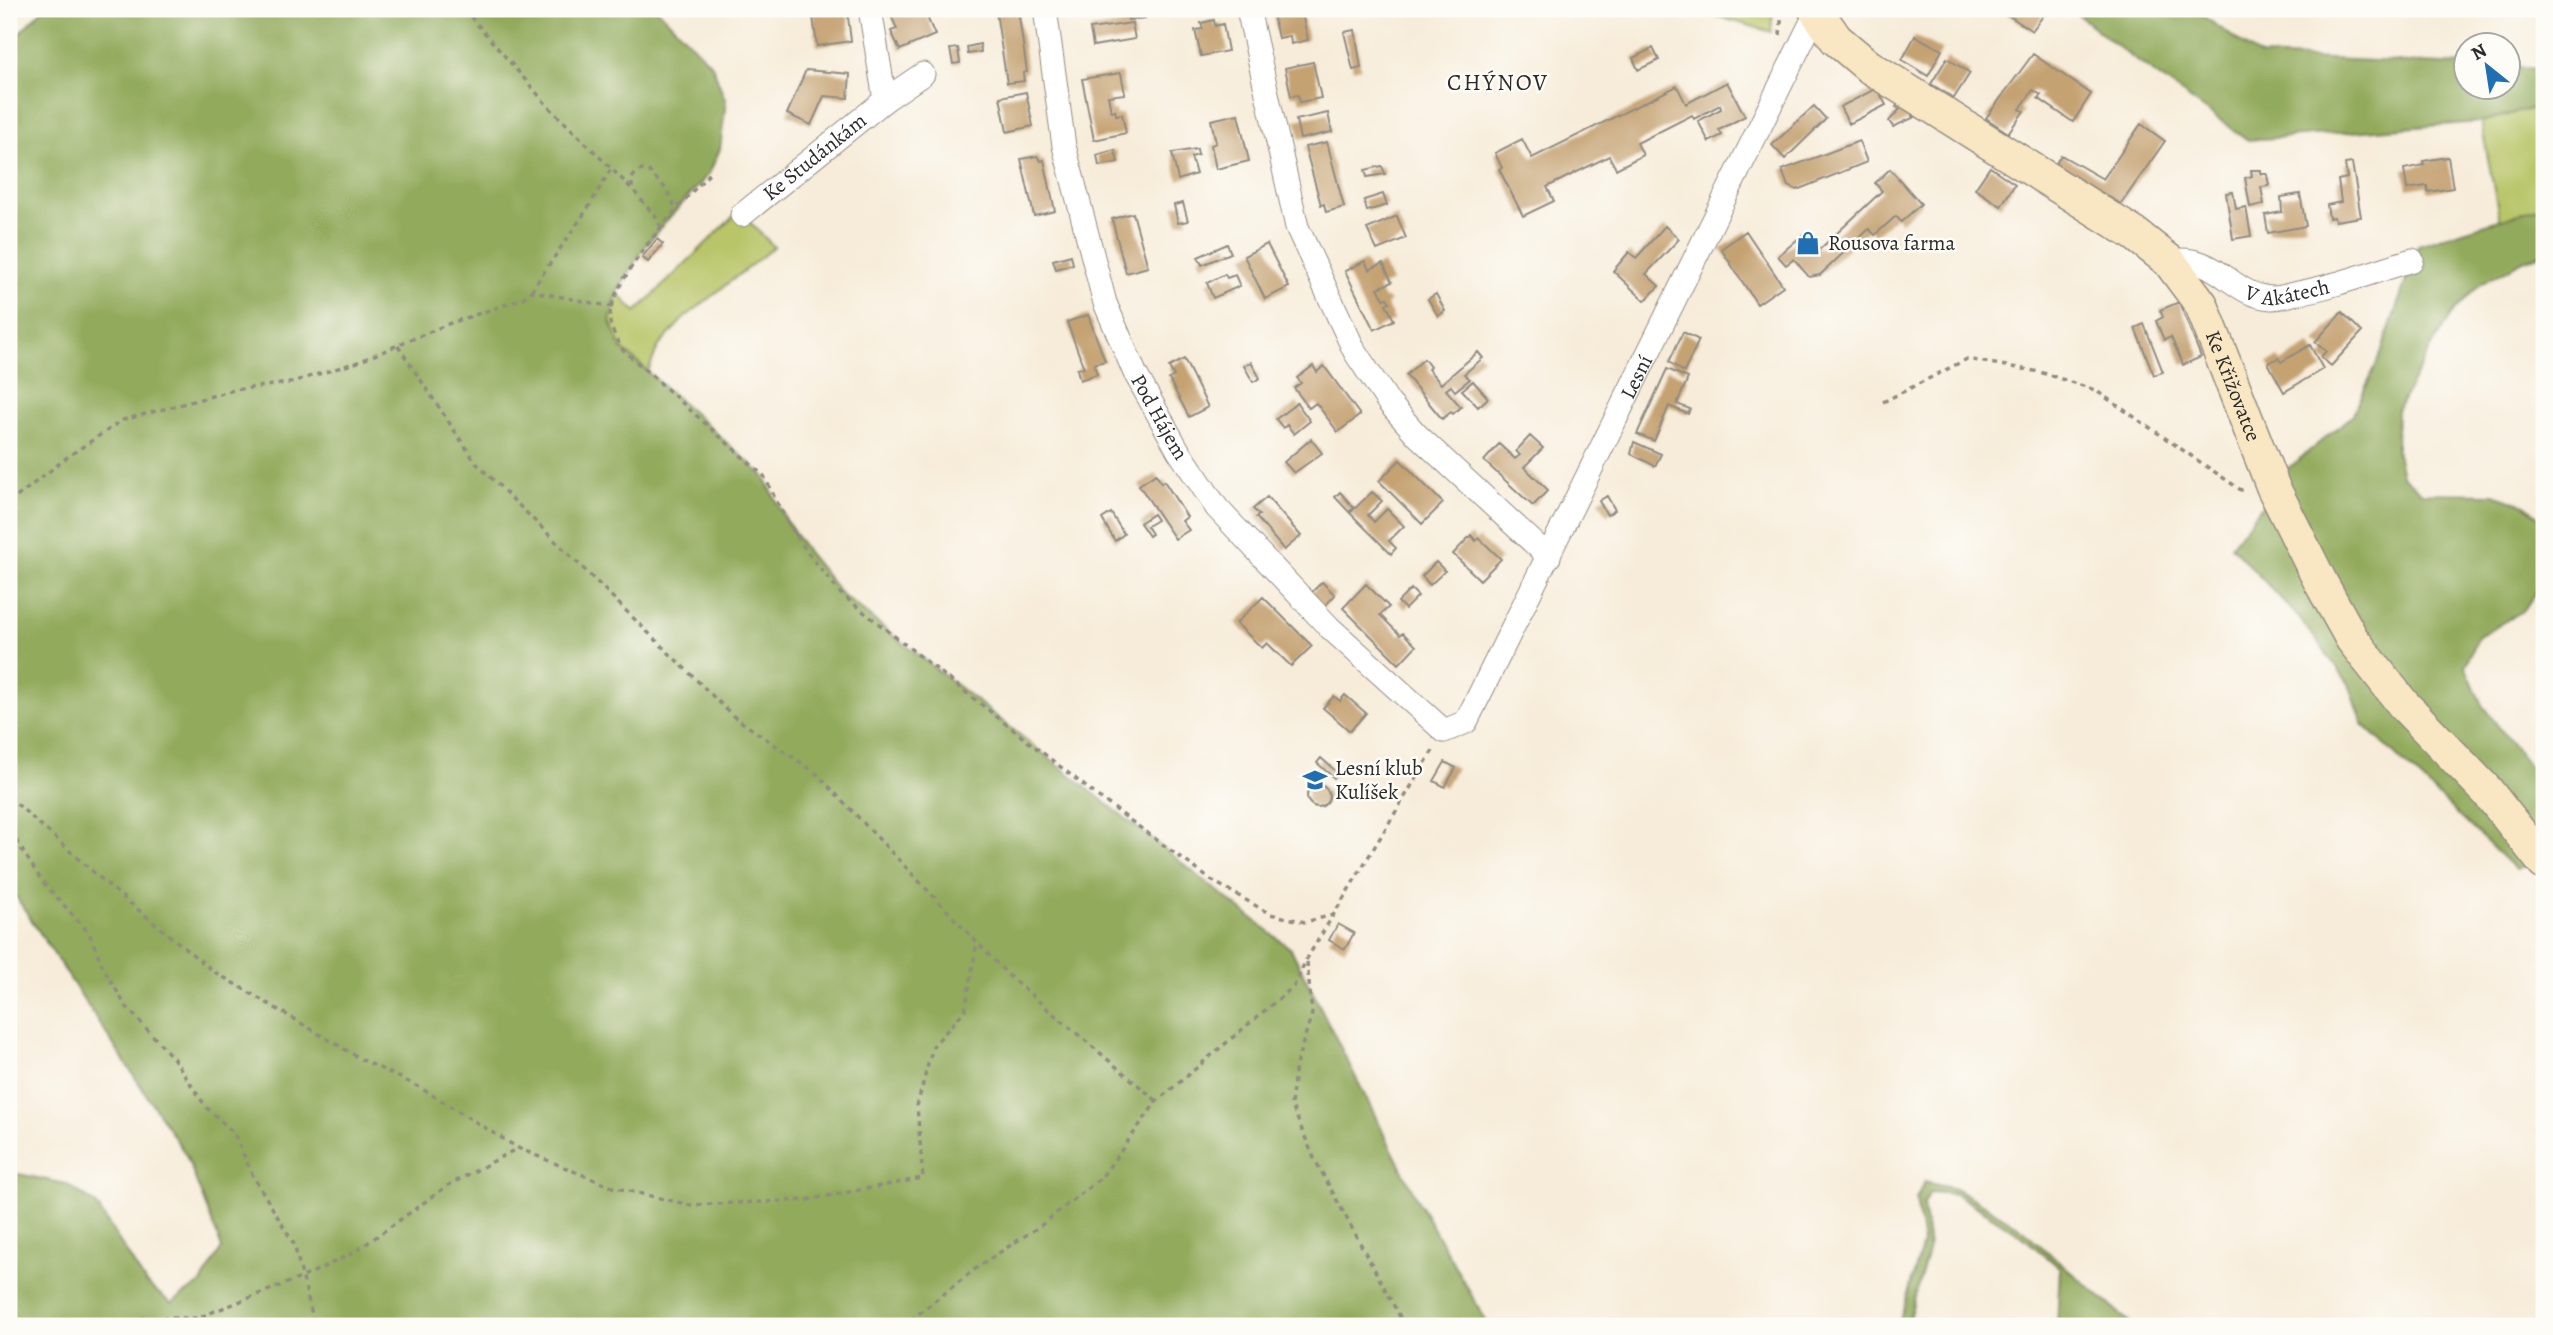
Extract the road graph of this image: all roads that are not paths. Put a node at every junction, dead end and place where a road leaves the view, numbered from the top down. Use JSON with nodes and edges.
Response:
{"nodes":[{"id":1,"x":870,"y":9,"type":"edge"},
{"id":2,"x":1045,"y":9,"type":"edge"},
{"id":3,"x":1248,"y":9,"type":"edge"},
{"id":4,"x":1816,"y":10,"type":"edge"},
{"id":5,"x":923,"y":74,"type":"dead end"},
{"id":6,"x":885,"y":100,"type":"junction"},
{"id":7,"x":742,"y":215,"type":"dead end"},
{"id":8,"x":2412,"y":260,"type":"dead end"},
{"id":9,"x":2169,"y":261,"type":"junction"},
{"id":10,"x":1549,"y":557,"type":"junction"},
{"id":11,"x":1444,"y":731,"type":"joint"},
{"id":12,"x":2544,"y":863,"type":"edge"}],
"edges":[{"from":1,"to":6,"type":"street","name":"Ke Studánkám"},
{"from":2,"to":11,"type":"street","name":"Pod Hájem"},
{"from":3,"to":10,"type":"street"},
{"from":4,"to":9,"type":"street","name":"Ke Křižovatce"},
{"from":4,"to":10,"type":"street","name":"Lesní"},
{"from":5,"to":6,"type":"street","name":"Ke Studánkám"},
{"from":6,"to":7,"type":"street","name":"Ke Studánkám"},
{"from":8,"to":9,"type":"street","name":"V Akátech"},
{"from":9,"to":12,"type":"street","name":"Ke Křižovatce"},
{"from":10,"to":11,"type":"street","name":"Lesní"}]}
